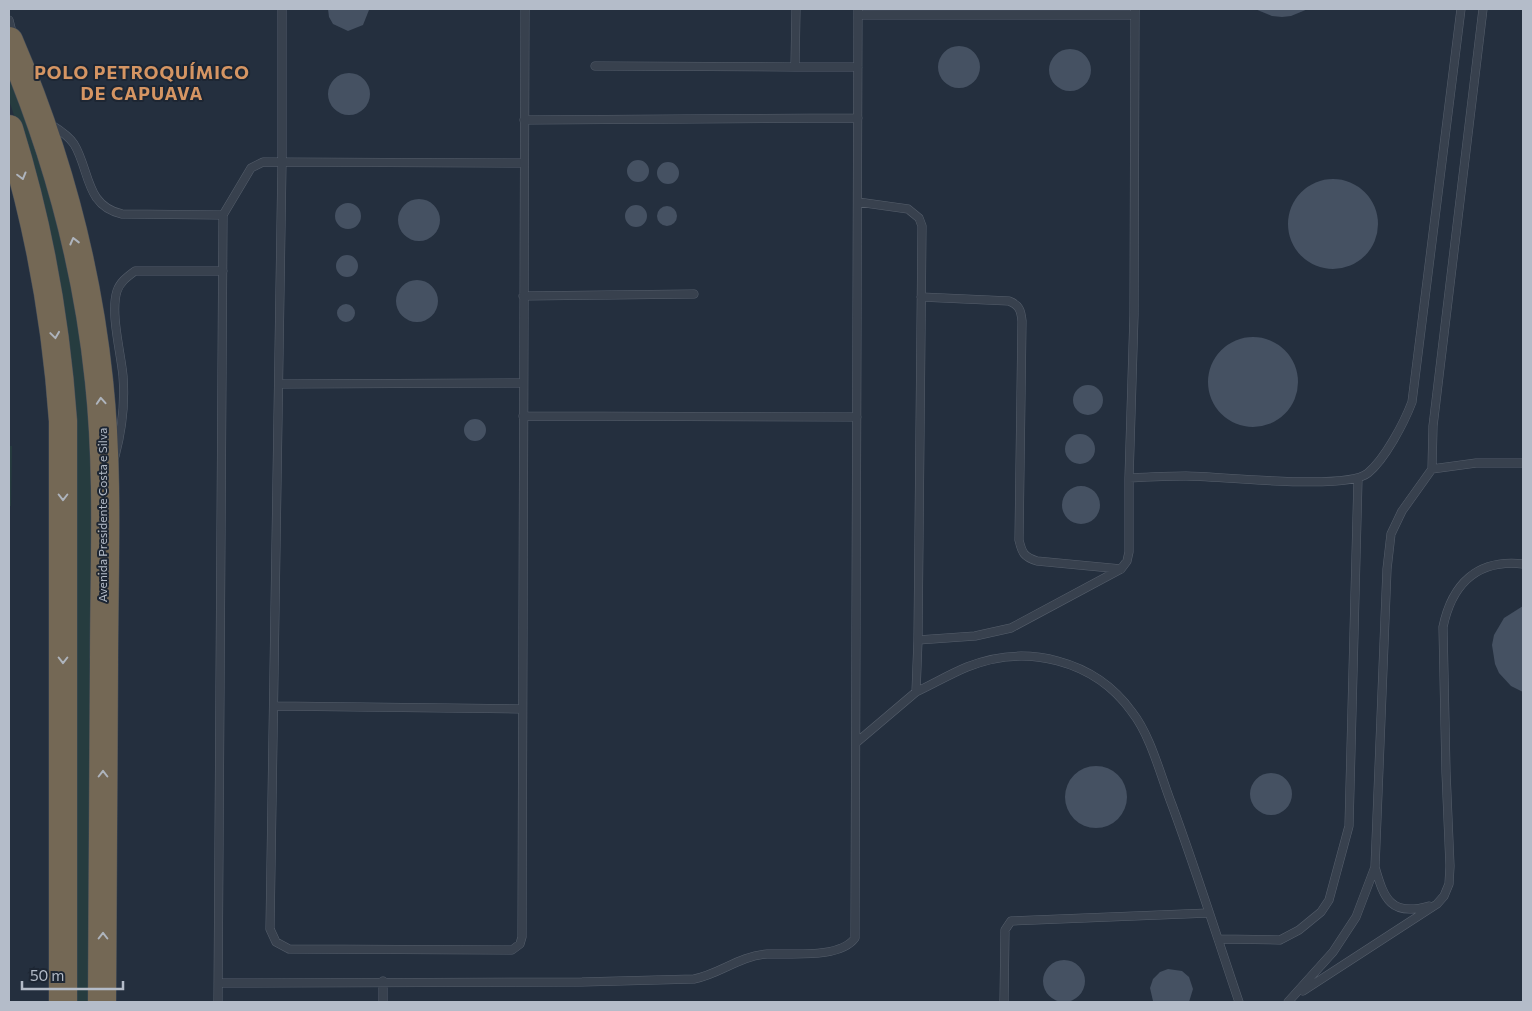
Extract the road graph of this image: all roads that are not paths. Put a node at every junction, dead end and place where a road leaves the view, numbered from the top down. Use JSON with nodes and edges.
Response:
{"nodes":[{"id":1,"x":282,"y":9,"type":"edge"},
{"id":2,"x":525,"y":9,"type":"edge"},
{"id":3,"x":796,"y":9,"type":"edge"},
{"id":4,"x":1461,"y":9,"type":"edge"},
{"id":5,"x":1483,"y":9,"type":"edge"},
{"id":6,"x":858,"y":12,"type":"edge"},
{"id":7,"x":1135,"y":12,"type":"edge"},
{"id":8,"x":9,"y":20,"type":"edge"},
{"id":9,"x":9,"y":41,"type":"edge"},
{"id":10,"x":595,"y":66,"type":"dead end"},
{"id":11,"x":795,"y":67,"type":"junction"},
{"id":12,"x":858,"y":67,"type":"junction"},
{"id":13,"x":25,"y":79,"type":"junction"},
{"id":14,"x":40,"y":117,"type":"junction"},
{"id":15,"x":858,"y":118,"type":"junction"},
{"id":16,"x":524,"y":120,"type":"junction"},
{"id":17,"x":9,"y":129,"type":"edge"},
{"id":18,"x":282,"y":162,"type":"junction"},
{"id":19,"x":524,"y":163,"type":"junction"},
{"id":20,"x":858,"y":202,"type":"junction"},
{"id":21,"x":223,"y":214,"type":"junction"},
{"id":22,"x":223,"y":271,"type":"junction"},
{"id":23,"x":694,"y":294,"type":"dead end"},
{"id":24,"x":523,"y":296,"type":"junction"},
{"id":25,"x":922,"y":297,"type":"junction"},
{"id":26,"x":523,"y":383,"type":"junction"},
{"id":27,"x":279,"y":384,"type":"junction"},
{"id":28,"x":523,"y":416,"type":"junction"},
{"id":29,"x":857,"y":417,"type":"junction"},
{"id":30,"x":1523,"y":463,"type":"edge"},
{"id":31,"x":1432,"y":469,"type":"junction"},
{"id":32,"x":1129,"y":478,"type":"junction"},
{"id":33,"x":1358,"y":478,"type":"junction"},
{"id":34,"x":104,"y":496,"type":"junction"},
{"id":35,"x":1523,"y":564,"type":"edge"},
{"id":36,"x":1121,"y":569,"type":"junction"},
{"id":37,"x":918,"y":640,"type":"junction"},
{"id":38,"x":916,"y":692,"type":"junction"},
{"id":39,"x":274,"y":706,"type":"junction"},
{"id":40,"x":522,"y":709,"type":"junction"},
{"id":41,"x":857,"y":742,"type":"junction"},
{"id":42,"x":1375,"y":867,"type":"junction"},
{"id":43,"x":1437,"y":904,"type":"junction"},
{"id":44,"x":1209,"y":913,"type":"junction"},
{"id":45,"x":1218,"y":939,"type":"junction"},
{"id":46,"x":383,"y":981,"type":"junction"},
{"id":47,"x":218,"y":983,"type":"junction"},
{"id":48,"x":1295,"y":996,"type":"junction"},
{"id":49,"x":63,"y":1002,"type":"edge"},
{"id":50,"x":102,"y":1002,"type":"edge"},
{"id":51,"x":218,"y":1002,"type":"edge"},
{"id":52,"x":383,"y":1002,"type":"edge"},
{"id":53,"x":1004,"y":1002,"type":"edge"},
{"id":54,"x":1239,"y":1002,"type":"edge"},
{"id":55,"x":1288,"y":1002,"type":"edge"}],
"edges":[{"from":1,"to":18,"type":"lane"},
{"from":2,"to":16,"type":"lane"},
{"from":3,"to":11,"type":"lane"},
{"from":4,"to":33,"type":"lane"},
{"from":5,"to":31,"type":"lane"},
{"from":6,"to":7,"type":"lane"},
{"from":6,"to":12,"type":"lane"},
{"from":7,"to":32,"type":"lane"},
{"from":8,"to":13,"type":"lane"},
{"from":9,"to":13,"type":"highway","name":"Avenida Presidente Costa e Silva"},
{"from":10,"to":11,"type":"lane"},
{"from":11,"to":12,"type":"lane"},
{"from":12,"to":15,"type":"lane"},
{"from":13,"to":14,"type":"highway","name":"Avenida Presidente Costa e Silva"},
{"from":14,"to":21,"type":"lane"},
{"from":34,"to":14,"type":"highway","name":"Avenida Presidente Costa e Silva","one_way":true},
{"from":15,"to":16,"type":"lane"},
{"from":15,"to":20,"type":"lane"},
{"from":16,"to":19,"type":"lane"},
{"from":17,"to":49,"type":"highway","one_way":true},
{"from":18,"to":19,"type":"lane"},
{"from":18,"to":21,"type":"lane"},
{"from":18,"to":27,"type":"lane"},
{"from":19,"to":24,"type":"lane"},
{"from":20,"to":25,"type":"lane"},
{"from":20,"to":29,"type":"lane"},
{"from":21,"to":22,"type":"lane"},
{"from":22,"to":34,"type":"lane"},
{"from":22,"to":47,"type":"lane"},
{"from":23,"to":24,"type":"lane"},
{"from":24,"to":26,"type":"lane"},
{"from":25,"to":36,"type":"lane"},
{"from":25,"to":37,"type":"lane"},
{"from":26,"to":27,"type":"lane"},
{"from":26,"to":28,"type":"lane"},
{"from":27,"to":39,"type":"lane"},
{"from":28,"to":29,"type":"lane"},
{"from":28,"to":40,"type":"lane"},
{"from":29,"to":41,"type":"lane"},
{"from":30,"to":31,"type":"lane"},
{"from":31,"to":42,"type":"lane"},
{"from":32,"to":33,"type":"lane"},
{"from":32,"to":36,"type":"lane"},
{"from":33,"to":45,"type":"lane"},
{"from":50,"to":34,"type":"highway","name":"Avenida Presidente Costa e Silva","one_way":true},
{"from":35,"to":43,"type":"lane"},
{"from":36,"to":37,"type":"lane"},
{"from":37,"to":38,"type":"lane"},
{"from":38,"to":41,"type":"lane"},
{"from":38,"to":44,"type":"lane"},
{"from":39,"to":40,"type":"lane"},
{"from":39,"to":40,"type":"lane"},
{"from":41,"to":46,"type":"lane"},
{"from":42,"to":43,"type":"lane"},
{"from":42,"to":48,"type":"lane"},
{"from":43,"to":48,"type":"lane"},
{"from":44,"to":45,"type":"lane"},
{"from":44,"to":53,"type":"lane"},
{"from":45,"to":54,"type":"lane"},
{"from":46,"to":47,"type":"lane"},
{"from":46,"to":52,"type":"lane"},
{"from":47,"to":51,"type":"lane"},
{"from":48,"to":55,"type":"lane"}]}
